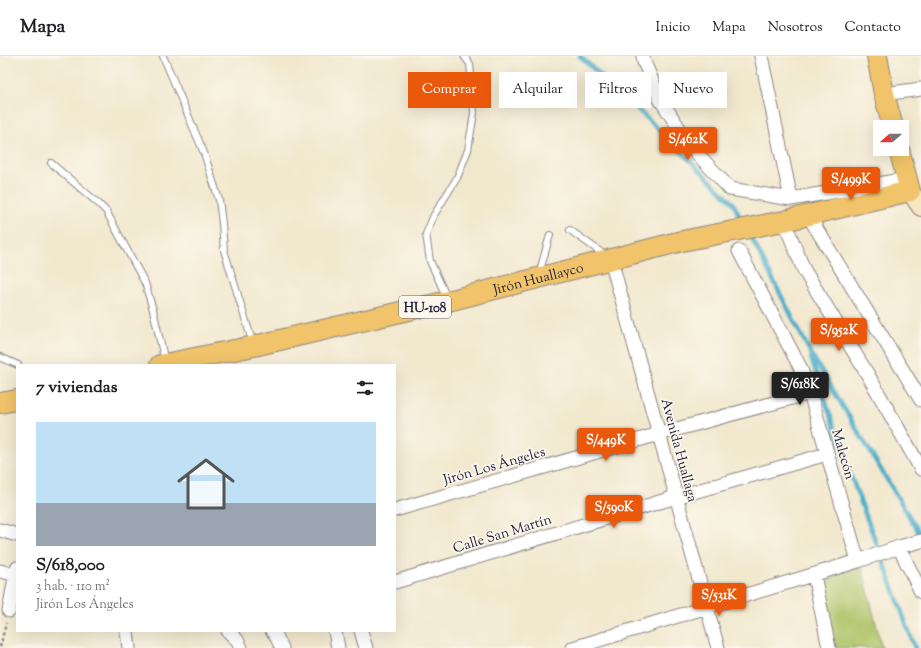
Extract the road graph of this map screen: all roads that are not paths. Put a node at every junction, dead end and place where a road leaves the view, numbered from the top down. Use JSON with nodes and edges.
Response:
{"nodes":[{"id":1,"x":163,"y":56,"type":"edge"},
{"id":2,"x":464,"y":56,"type":"edge"},
{"id":3,"x":643,"y":56,"type":"edge"},
{"id":4,"x":761,"y":56,"type":"edge"},
{"id":5,"x":877,"y":56,"type":"edge"},
{"id":6,"x":921,"y":89,"type":"edge"},
{"id":7,"x":884,"y":94,"type":"junction"},
{"id":8,"x":891,"y":120,"type":"edge"},
{"id":9,"x":901,"y":156,"type":"edge"},
{"id":10,"x":51,"y":163,"type":"dead end"},
{"id":11,"x":913,"y":192,"type":"edge"},
{"id":12,"x":791,"y":199,"type":"junction"},
{"id":13,"x":808,"y":215,"type":"junction"},
{"id":14,"x":779,"y":222,"type":"junction"},
{"id":15,"x":570,"y":230,"type":"dead end"},
{"id":16,"x":550,"y":235,"type":"dead end"},
{"id":17,"x":739,"y":251,"type":"dead end"},
{"id":18,"x":610,"y":260,"type":"junction"},
{"id":19,"x":537,"y":279,"type":"junction"},
{"id":20,"x":448,"y":301,"type":"junction"},
{"id":21,"x":254,"y":346,"type":"junction"},
{"id":22,"x":0,"y":357,"type":"edge"},
{"id":23,"x":16,"y":364,"type":"edge"},
{"id":24,"x":163,"y":364,"type":"edge"},
{"id":25,"x":810,"y":393,"type":"junction"},
{"id":26,"x":16,"y":400,"type":"edge"},
{"id":27,"x":921,"y":400,"type":"edge"},
{"id":28,"x":0,"y":403,"type":"edge"},
{"id":29,"x":659,"y":434,"type":"junction"},
{"id":30,"x":827,"y":454,"type":"junction"},
{"id":31,"x":921,"y":469,"type":"edge"},
{"id":32,"x":676,"y":497,"type":"junction"},
{"id":33,"x":396,"y":510,"type":"edge"},
{"id":34,"x":0,"y":530,"type":"edge"},
{"id":35,"x":16,"y":535,"type":"edge"},
{"id":36,"x":910,"y":544,"type":"edge"},
{"id":37,"x":862,"y":560,"type":"junction"},
{"id":38,"x":0,"y":571,"type":"edge"},
{"id":39,"x":16,"y":573,"type":"edge"},
{"id":40,"x":814,"y":575,"type":"junction"},
{"id":41,"x":396,"y":582,"type":"edge"},
{"id":42,"x":921,"y":592,"type":"edge"},
{"id":43,"x":707,"y":607,"type":"junction"},
{"id":44,"x":9,"y":611,"type":"edge"},
{"id":45,"x":127,"y":632,"type":"edge"},
{"id":46,"x":229,"y":632,"type":"edge"},
{"id":47,"x":271,"y":632,"type":"edge"},
{"id":48,"x":335,"y":632,"type":"edge"},
{"id":49,"x":361,"y":632,"type":"edge"},
{"id":50,"x":128,"y":648,"type":"edge"},
{"id":51,"x":241,"y":648,"type":"edge"},
{"id":52,"x":282,"y":648,"type":"edge"},
{"id":53,"x":338,"y":648,"type":"edge"},
{"id":54,"x":366,"y":648,"type":"edge"},
{"id":55,"x":573,"y":648,"type":"edge"},
{"id":56,"x":718,"y":648,"type":"edge"},
{"id":57,"x":829,"y":648,"type":"edge"}],
"edges":[{"from":1,"to":21,"type":"lane"},
{"from":2,"to":20,"type":"lane"},
{"from":3,"to":12,"type":"street"},
{"from":4,"to":12,"type":"street"},
{"from":5,"to":7,"type":"main road"},
{"from":6,"to":7,"type":"street"},
{"from":7,"to":8,"type":"main road"},
{"from":9,"to":11,"type":"main road"},
{"from":10,"to":24,"type":"lane"},
{"from":11,"to":12,"type":"street"},
{"from":11,"to":13,"type":"main road","name":"Jirón Huallayco","number":"HU-108"},
{"from":13,"to":14,"type":"main road","name":"Jirón Huallayco","number":"HU-108"},
{"from":13,"to":27,"type":"street"},
{"from":14,"to":18,"type":"main road","name":"Jirón Huallayco","number":"HU-108"},
{"from":14,"to":31,"type":"street"},
{"from":15,"to":18,"type":"lane"},
{"from":16,"to":19,"type":"lane"},
{"from":17,"to":25,"type":"street","name":"Malecón"},
{"from":18,"to":19,"type":"main road","name":"Jirón Huallayco","number":"HU-108"},
{"from":18,"to":29,"type":"street","name":"Avenida Huallaga"},
{"from":19,"to":20,"type":"main road","name":"Jirón Huallayco","number":"HU-108"},
{"from":20,"to":21,"type":"main road","name":"Jirón Huallayco","number":"HU-108"},
{"from":21,"to":24,"type":"main road","name":"Jirón Huallayco","number":"HU-108"},
{"from":22,"to":23,"type":"lane"},
{"from":25,"to":29,"type":"street","name":"Jirón Los Ángeles"},
{"from":25,"to":30,"type":"street","name":"Malecón"},
{"from":26,"to":28,"type":"main road"},
{"from":29,"to":32,"type":"street","name":"Avenida Huallaga"},
{"from":29,"to":33,"type":"street","name":"Jirón Los Ángeles"},
{"from":30,"to":32,"type":"street","name":"Calle San Martín"},
{"from":30,"to":37,"type":"street","name":"Malecón"},
{"from":32,"to":41,"type":"street","name":"Calle San Martín"},
{"from":32,"to":43,"type":"street","name":"Avenida Huallaga"},
{"from":34,"to":35,"type":"street"},
{"from":36,"to":37,"type":"street"},
{"from":36,"to":42,"type":"street"},
{"from":37,"to":40,"type":"street"},
{"from":38,"to":39,"type":"street"},
{"from":39,"to":44,"type":"street"},
{"from":40,"to":43,"type":"street"},
{"from":40,"to":57,"type":"street"},
{"from":43,"to":55,"type":"street"},
{"from":43,"to":56,"type":"street","name":"Avenida Huallaga"},
{"from":45,"to":50,"type":"street"},
{"from":46,"to":51,"type":"street"},
{"from":47,"to":52,"type":"street"},
{"from":48,"to":53,"type":"street"},
{"from":49,"to":54,"type":"street"}]}
